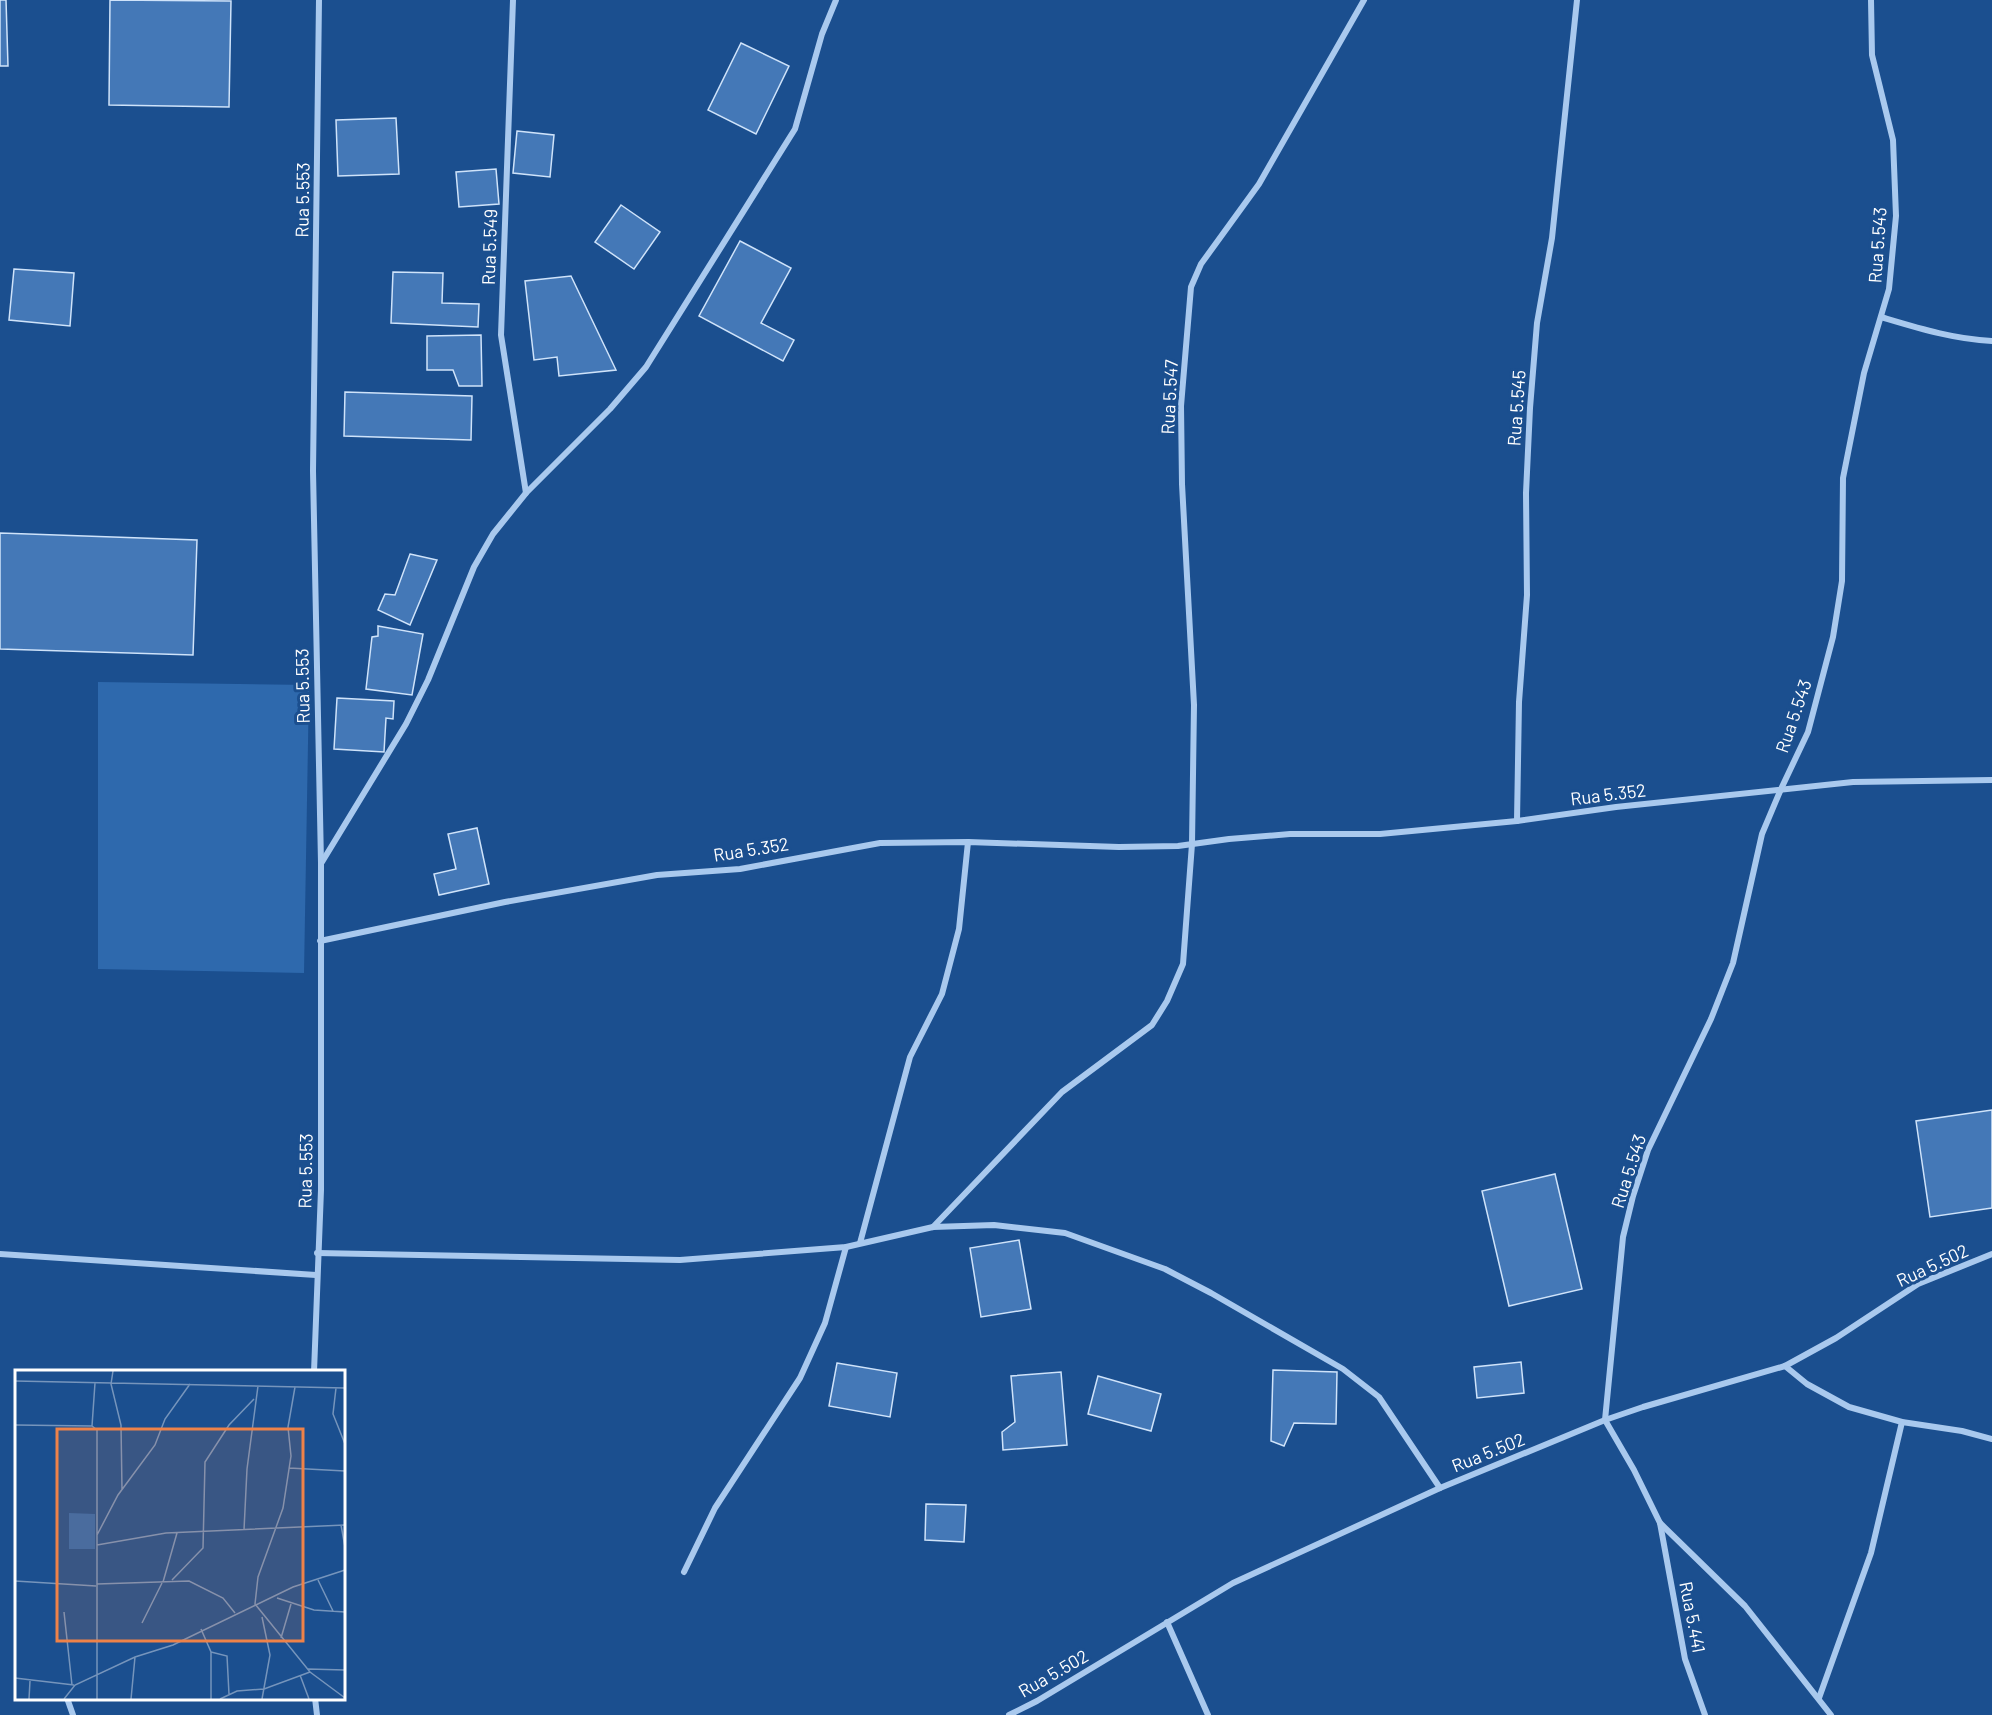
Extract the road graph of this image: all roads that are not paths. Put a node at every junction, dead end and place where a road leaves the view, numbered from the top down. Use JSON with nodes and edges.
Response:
{"nodes":[{"id":1,"x":319,"y":0,"type":"edge"},
{"id":2,"x":513,"y":0,"type":"edge"},
{"id":3,"x":836,"y":0,"type":"edge"},
{"id":4,"x":1364,"y":0,"type":"edge"},
{"id":5,"x":1577,"y":0,"type":"edge"},
{"id":6,"x":1871,"y":0,"type":"edge"},
{"id":7,"x":1881,"y":317,"type":"junction"},
{"id":8,"x":1992,"y":341,"type":"edge"},
{"id":9,"x":526,"y":493,"type":"junction"},
{"id":10,"x":1992,"y":780,"type":"edge"},
{"id":11,"x":1781,"y":789,"type":"junction"},
{"id":12,"x":1517,"y":821,"type":"junction"},
{"id":13,"x":968,"y":842,"type":"junction"},
{"id":14,"x":1192,"y":844,"type":"junction"},
{"id":15,"x":321,"y":863,"type":"junction"},
{"id":16,"x":320,"y":941,"type":"junction"},
{"id":17,"x":933,"y":1227,"type":"junction"},
{"id":18,"x":860,"y":1243,"type":"junction"},
{"id":19,"x":846,"y":1247,"type":"junction"},
{"id":20,"x":317,"y":1253,"type":"junction"},
{"id":21,"x":0,"y":1254,"type":"edge"},
{"id":22,"x":1992,"y":1254,"type":"edge"},
{"id":23,"x":316,"y":1275,"type":"junction"},
{"id":24,"x":1785,"y":1366,"type":"junction"},
{"id":25,"x":314,"y":1370,"type":"edge"},
{"id":26,"x":1605,"y":1420,"type":"junction"},
{"id":27,"x":1902,"y":1422,"type":"junction"},
{"id":28,"x":1992,"y":1439,"type":"edge"},
{"id":29,"x":1440,"y":1488,"type":"junction"},
{"id":30,"x":1660,"y":1523,"type":"junction"},
{"id":31,"x":684,"y":1572,"type":"dead end"},
{"id":32,"x":1167,"y":1622,"type":"junction"},
{"id":33,"x":1819,"y":1698,"type":"junction"},
{"id":34,"x":68,"y":1700,"type":"edge"},
{"id":35,"x":315,"y":1700,"type":"edge"},
{"id":36,"x":73,"y":1715,"type":"edge"},
{"id":37,"x":316,"y":1715,"type":"edge"},
{"id":38,"x":1009,"y":1715,"type":"edge"},
{"id":39,"x":1208,"y":1715,"type":"edge"},
{"id":40,"x":1705,"y":1715,"type":"edge"},
{"id":41,"x":1831,"y":1715,"type":"edge"}],
"edges":[{"from":1,"to":15,"type":"street","name":"Rua 5.553"},
{"from":2,"to":9,"type":"street","name":"Rua 5.549"},
{"from":3,"to":9,"type":"street"},
{"from":4,"to":14,"type":"street","name":"Rua 5.547"},
{"from":5,"to":12,"type":"street","name":"Rua 5.545"},
{"from":6,"to":7,"type":"street","name":"Rua 5.543"},
{"from":7,"to":8,"type":"street"},
{"from":7,"to":11,"type":"street","name":"Rua 5.543"},
{"from":9,"to":15,"type":"street"},
{"from":10,"to":11,"type":"street","name":"Rua 5.352"},
{"from":11,"to":12,"type":"street","name":"Rua 5.352"},
{"from":11,"to":26,"type":"street","name":"Rua 5.543"},
{"from":12,"to":14,"type":"street","name":"Rua 5.352"},
{"from":13,"to":14,"type":"street","name":"Rua 5.352"},
{"from":13,"to":16,"type":"street","name":"Rua 5.352"},
{"from":13,"to":18,"type":"street"},
{"from":14,"to":17,"type":"street","name":"Rua 5.547"},
{"from":15,"to":16,"type":"street","name":"Rua 5.553"},
{"from":16,"to":20,"type":"street","name":"Rua 5.553"},
{"from":17,"to":18,"type":"street"},
{"from":17,"to":29,"type":"street"},
{"from":18,"to":19,"type":"street"},
{"from":19,"to":20,"type":"street"},
{"from":19,"to":31,"type":"street"},
{"from":20,"to":23,"type":"street","name":"Rua 5.553"},
{"from":21,"to":23,"type":"street"},
{"from":22,"to":24,"type":"street","name":"Rua 5.502"},
{"from":23,"to":25,"type":"street","name":"Rua 5.553"},
{"from":24,"to":26,"type":"street","name":"Rua 5.502"},
{"from":24,"to":27,"type":"street"},
{"from":26,"to":29,"type":"street","name":"Rua 5.502"},
{"from":26,"to":30,"type":"street"},
{"from":27,"to":28,"type":"street"},
{"from":27,"to":33,"type":"street"},
{"from":29,"to":32,"type":"street","name":"Rua 5.502"},
{"from":30,"to":33,"type":"street"},
{"from":30,"to":40,"type":"street","name":"Rua 5.441"},
{"from":32,"to":38,"type":"street","name":"Rua 5.502"},
{"from":32,"to":39,"type":"street"},
{"from":33,"to":41,"type":"street"},
{"from":34,"to":36,"type":"street"},
{"from":35,"to":37,"type":"street"}]}
